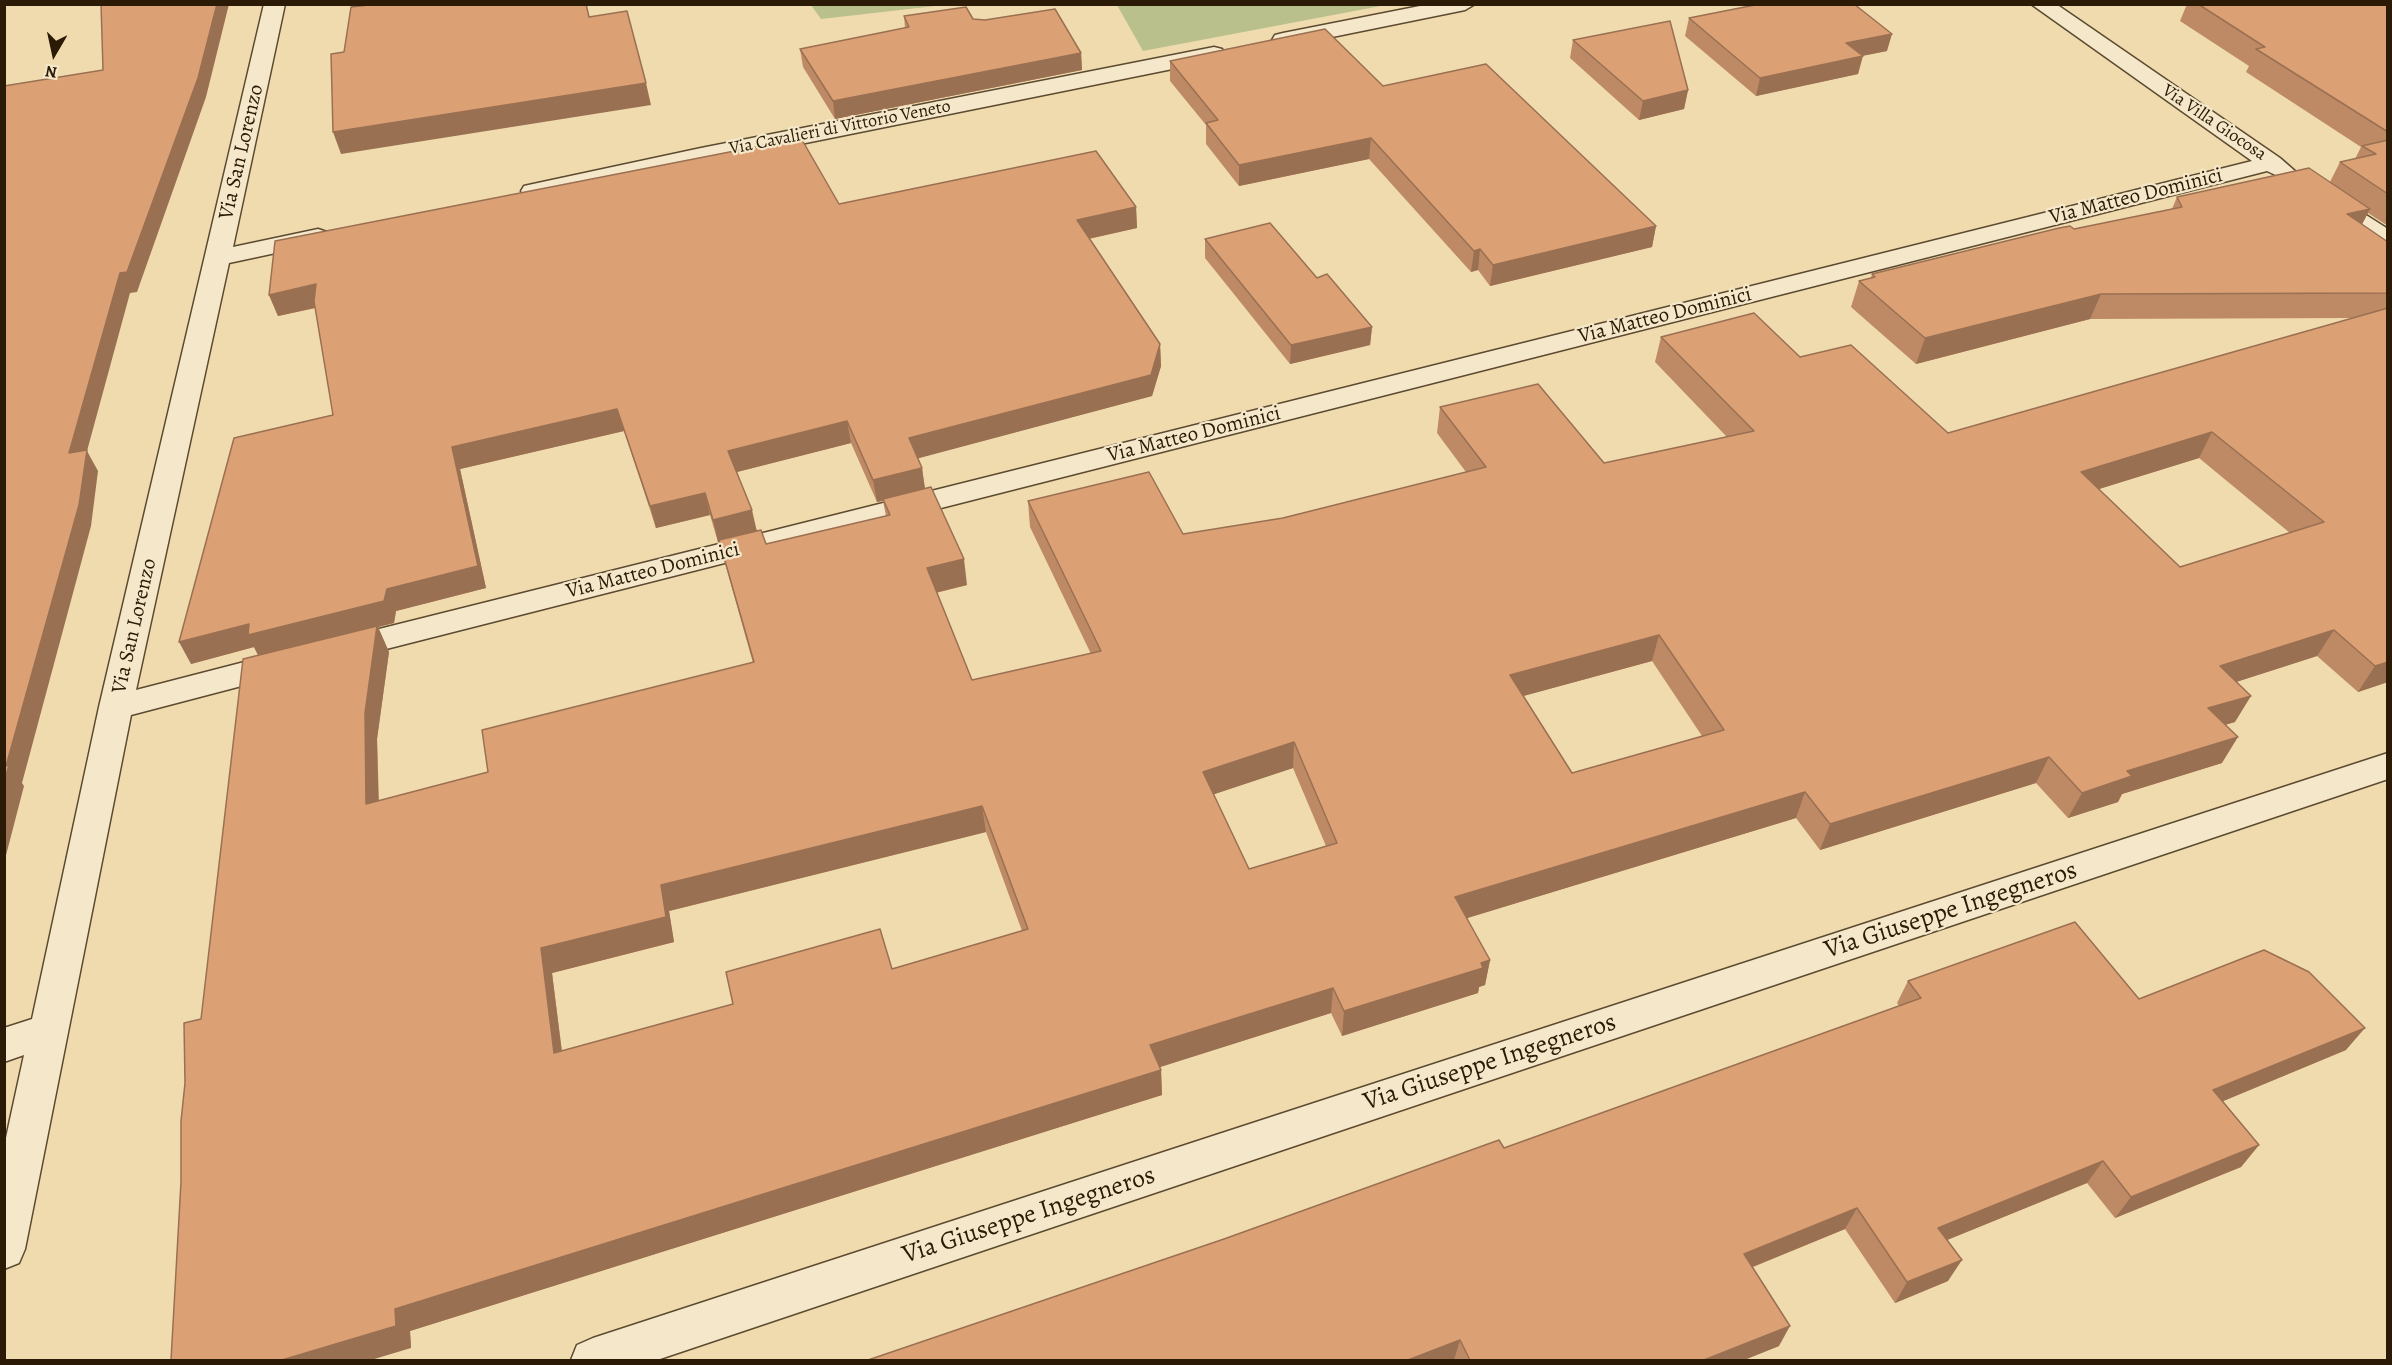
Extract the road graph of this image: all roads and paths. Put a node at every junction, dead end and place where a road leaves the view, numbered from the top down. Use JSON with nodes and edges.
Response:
{"nodes":[{"id":1,"x":275,"y":4,"type":"edge"},
{"id":2,"x":1465,"y":4,"type":"edge"},
{"id":3,"x":2041,"y":4,"type":"edge"},
{"id":4,"x":1257,"y":45,"type":"edge"},
{"id":5,"x":1234,"y":50,"type":"edge"},
{"id":6,"x":2272,"y":163,"type":"junction"},
{"id":7,"x":506,"y":197,"type":"edge"},
{"id":8,"x":335,"y":233,"type":"edge"},
{"id":9,"x":2388,"y":241,"type":"edge"},
{"id":10,"x":217,"y":258,"type":"junction"},
{"id":11,"x":116,"y":707,"type":"junction"},
{"id":12,"x":2388,"y":766,"type":"edge"},
{"id":13,"x":48,"y":1031,"type":"junction"},
{"id":14,"x":4,"y":1045,"type":"edge"},
{"id":15,"x":4,"y":1249,"type":"edge"},
{"id":16,"x":593,"y":1360,"type":"edge"}],
"edges":[{"from":1,"to":10,"type":"street","name":"Via San Lorenzo"},
{"from":2,"to":4,"type":"street"},
{"from":3,"to":6,"type":"street","name":"Via Villa Giocosa"},
{"from":5,"to":7,"type":"street","name":"Via Cavalieri di Vittorio Veneto"},
{"from":6,"to":9,"type":"street","name":"Via Villa Giocosa"},
{"from":6,"to":11,"type":"street","name":"Via Matteo Dominici"},
{"from":8,"to":10,"type":"street"},
{"from":10,"to":11,"type":"street","name":"Via San Lorenzo"},
{"from":11,"to":13,"type":"street","name":"Via San Lorenzo"},
{"from":12,"to":16,"type":"street","name":"Via Giuseppe Ingegneros"},
{"from":13,"to":14,"type":"street"},
{"from":13,"to":15,"type":"street","name":"Via San Lorenzo"}]}
